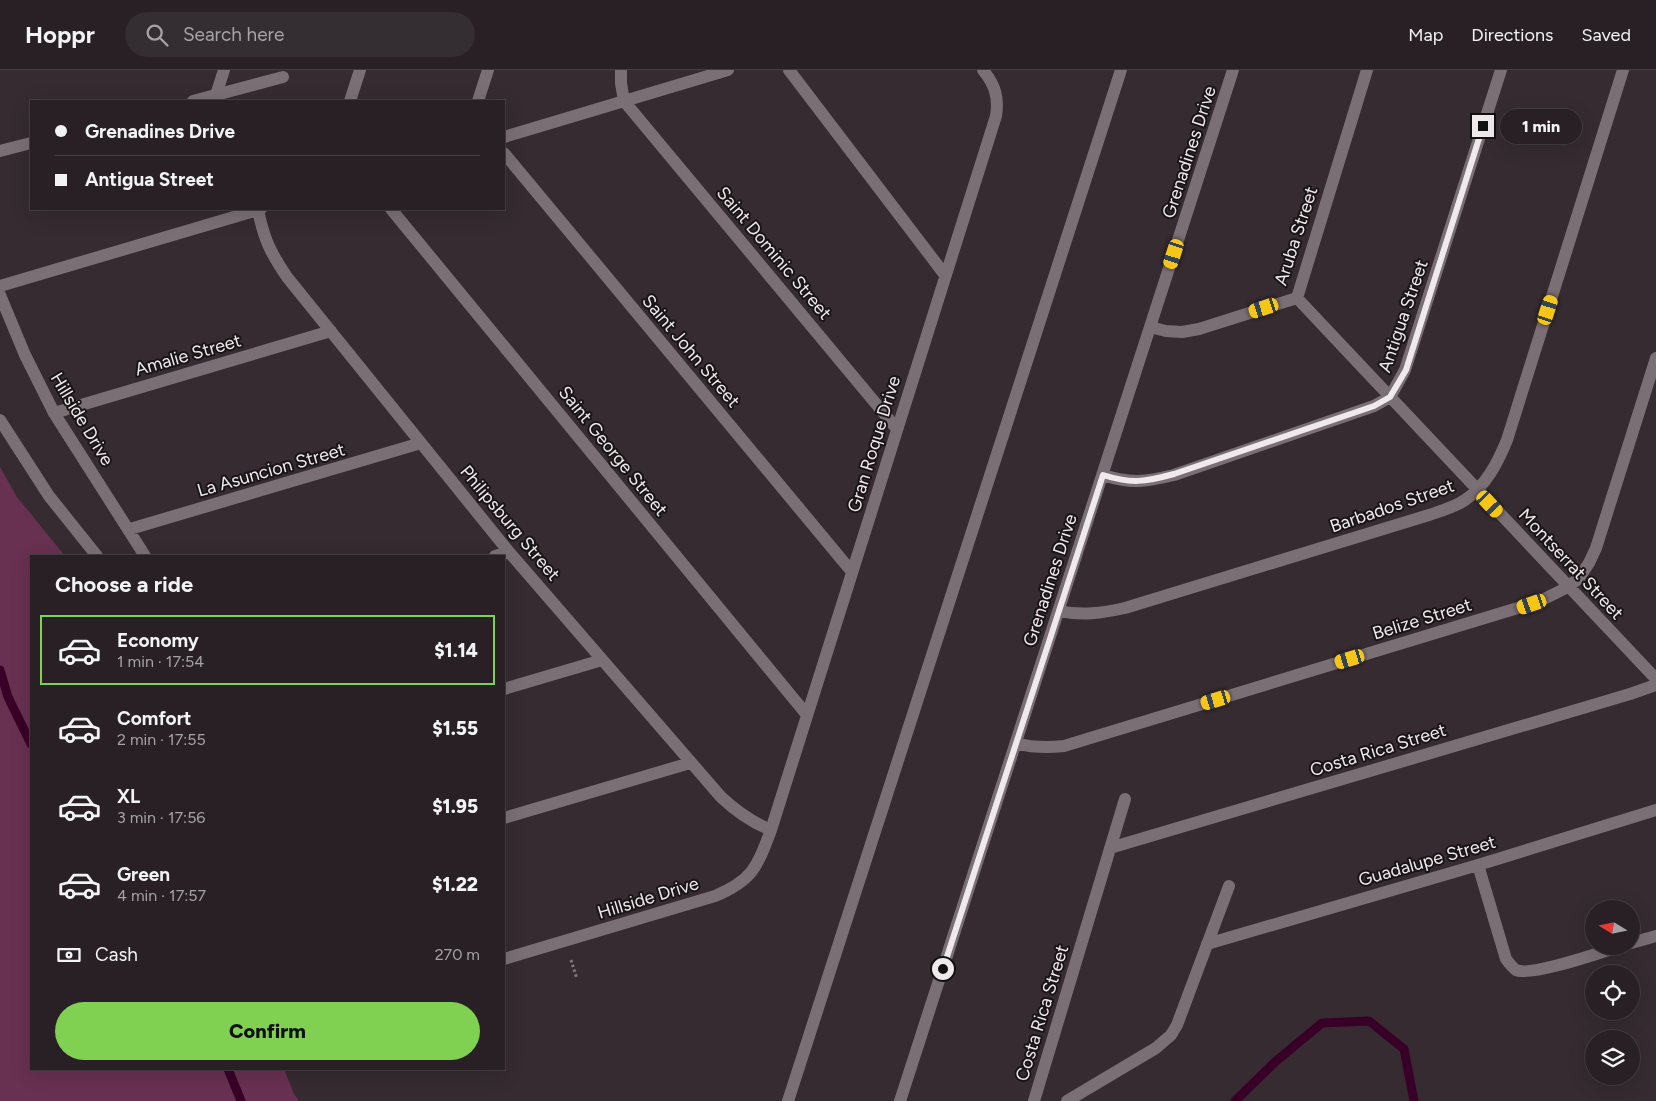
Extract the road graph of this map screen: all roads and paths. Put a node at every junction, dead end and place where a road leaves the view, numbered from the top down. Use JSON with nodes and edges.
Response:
{"nodes":[{"id":1,"x":224,"y":70,"type":"edge"},
{"id":2,"x":360,"y":70,"type":"edge"},
{"id":3,"x":488,"y":70,"type":"edge"},
{"id":4,"x":621,"y":70,"type":"edge"},
{"id":5,"x":728,"y":70,"type":"edge"},
{"id":6,"x":789,"y":70,"type":"edge"},
{"id":7,"x":983,"y":70,"type":"edge"},
{"id":8,"x":1121,"y":70,"type":"edge"},
{"id":9,"x":1233,"y":70,"type":"edge"},
{"id":10,"x":1366,"y":70,"type":"edge"},
{"id":11,"x":1501,"y":70,"type":"edge"},
{"id":12,"x":1623,"y":70,"type":"edge"},
{"id":13,"x":283,"y":77,"type":"dead end"},
{"id":14,"x":216,"y":95,"type":"junction"},
{"id":15,"x":197,"y":100,"type":"edge"},
{"id":16,"x":350,"y":100,"type":"edge"},
{"id":17,"x":478,"y":100,"type":"edge"},
{"id":18,"x":624,"y":101,"type":"junction"},
{"id":19,"x":505,"y":137,"type":"edge"},
{"id":20,"x":30,"y":143,"type":"edge"},
{"id":21,"x":0,"y":151,"type":"edge"},
{"id":22,"x":505,"y":154,"type":"edge"},
{"id":23,"x":256,"y":210,"type":"edge"},
{"id":24,"x":259,"y":210,"type":"edge"},
{"id":25,"x":392,"y":210,"type":"edge"},
{"id":26,"x":945,"y":275,"type":"junction"},
{"id":27,"x":0,"y":286,"type":"edge"},
{"id":28,"x":0,"y":294,"type":"edge"},
{"id":29,"x":1297,"y":298,"type":"junction"},
{"id":30,"x":1150,"y":327,"type":"junction"},
{"id":31,"x":331,"y":331,"type":"junction"},
{"id":32,"x":1656,"y":358,"type":"edge"},
{"id":33,"x":1390,"y":397,"type":"junction"},
{"id":34,"x":54,"y":413,"type":"junction"},
{"id":35,"x":0,"y":420,"type":"edge"},
{"id":36,"x":897,"y":429,"type":"junction"},
{"id":37,"x":421,"y":443,"type":"junction"},
{"id":38,"x":1103,"y":475,"type":"junction"},
{"id":39,"x":1477,"y":490,"type":"junction"},
{"id":40,"x":130,"y":529,"type":"junction"},
{"id":41,"x":510,"y":552,"type":"junction"},
{"id":42,"x":97,"y":555,"type":"edge"},
{"id":43,"x":144,"y":555,"type":"edge"},
{"id":44,"x":499,"y":555,"type":"edge"},
{"id":45,"x":852,"y":572,"type":"junction"},
{"id":46,"x":1568,"y":587,"type":"junction"},
{"id":47,"x":1059,"y":611,"type":"junction"},
{"id":48,"x":602,"y":660,"type":"junction"},
{"id":49,"x":1656,"y":679,"type":"edge"},
{"id":50,"x":1656,"y":684,"type":"edge"},
{"id":51,"x":505,"y":689,"type":"edge"},
{"id":52,"x":807,"y":715,"type":"junction"},
{"id":53,"x":1016,"y":743,"type":"junction"},
{"id":54,"x":690,"y":762,"type":"junction"},
{"id":55,"x":1125,"y":799,"type":"dead end"},
{"id":56,"x":1656,"y":810,"type":"edge"},
{"id":57,"x":505,"y":818,"type":"edge"},
{"id":58,"x":771,"y":830,"type":"junction"},
{"id":59,"x":1110,"y":848,"type":"junction"},
{"id":60,"x":1478,"y":865,"type":"junction"},
{"id":61,"x":1229,"y":886,"type":"dead end"},
{"id":62,"x":1656,"y":936,"type":"edge"},
{"id":63,"x":1640,"y":940,"type":"edge"},
{"id":64,"x":1207,"y":944,"type":"junction"},
{"id":65,"x":1590,"y":955,"type":"edge"},
{"id":66,"x":505,"y":959,"type":"edge"},
{"id":67,"x":788,"y":1101,"type":"edge"},
{"id":68,"x":900,"y":1101,"type":"edge"},
{"id":69,"x":1034,"y":1101,"type":"edge"},
{"id":70,"x":1067,"y":1101,"type":"edge"}],
"edges":[{"from":1,"to":14,"type":"street"},
{"from":2,"to":16,"type":"street"},
{"from":3,"to":17,"type":"street"},
{"from":4,"to":18,"type":"street"},
{"from":5,"to":18,"type":"street"},
{"from":6,"to":26,"type":"street"},
{"from":7,"to":26,"type":"street","name":"Gran Roque Drive"},
{"from":8,"to":67,"type":"street"},
{"from":9,"to":30,"type":"street","name":"Grenadines Drive"},
{"from":10,"to":29,"type":"street","name":"Aruba Street"},
{"from":11,"to":33,"type":"street","name":"Antigua Street"},
{"from":12,"to":39,"type":"street","name":"Barbados Street"},
{"from":13,"to":14,"type":"street"},
{"from":14,"to":15,"type":"street"},
{"from":18,"to":19,"type":"street"},
{"from":18,"to":36,"type":"street","name":"Saint Dominic Street"},
{"from":20,"to":21,"type":"street"},
{"from":22,"to":45,"type":"street","name":"Saint John Street"},
{"from":23,"to":27,"type":"street"},
{"from":24,"to":31,"type":"street","name":"Philipsburg Street"},
{"from":25,"to":52,"type":"street","name":"Saint George Street"},
{"from":26,"to":36,"type":"street","name":"Gran Roque Drive"},
{"from":28,"to":34,"type":"street","name":"Hillside Drive"},
{"from":29,"to":30,"type":"street","name":"Aruba Street"},
{"from":29,"to":33,"type":"street","name":"Montserrat Street"},
{"from":30,"to":38,"type":"street","name":"Grenadines Drive"},
{"from":31,"to":34,"type":"street","name":"Amalie Street"},
{"from":31,"to":37,"type":"street","name":"Philipsburg Street"},
{"from":32,"to":46,"type":"street","name":"Belize Street"},
{"from":33,"to":38,"type":"street","name":"Antigua Street"},
{"from":33,"to":39,"type":"street","name":"Montserrat Street"},
{"from":34,"to":40,"type":"street","name":"Hillside Drive"},
{"from":35,"to":42,"type":"street"},
{"from":36,"to":45,"type":"street","name":"Gran Roque Drive"},
{"from":37,"to":40,"type":"street","name":"La Asuncion Street"},
{"from":37,"to":41,"type":"street","name":"Philipsburg Street"},
{"from":38,"to":47,"type":"street","name":"Grenadines Drive"},
{"from":39,"to":46,"type":"street","name":"Montserrat Street"},
{"from":39,"to":47,"type":"street","name":"Barbados Street"},
{"from":40,"to":43,"type":"street","name":"Hillside Drive"},
{"from":41,"to":44,"type":"street"},
{"from":41,"to":48,"type":"street","name":"Philipsburg Street"},
{"from":45,"to":52,"type":"street","name":"Gran Roque Drive"},
{"from":46,"to":49,"type":"street","name":"Montserrat Street"},
{"from":46,"to":53,"type":"street","name":"Belize Street"},
{"from":47,"to":53,"type":"street","name":"Grenadines Drive"},
{"from":48,"to":51,"type":"street"},
{"from":48,"to":54,"type":"street","name":"Philipsburg Street"},
{"from":50,"to":59,"type":"street","name":"Costa Rica Street"},
{"from":52,"to":58,"type":"street","name":"Gran Roque Drive"},
{"from":53,"to":68,"type":"street","name":"Grenadines Drive"},
{"from":54,"to":57,"type":"street"},
{"from":54,"to":58,"type":"street","name":"Philipsburg Street"},
{"from":55,"to":59,"type":"street","name":"Costa Rica Street"},
{"from":56,"to":60,"type":"street","name":"Guadalupe Street"},
{"from":58,"to":66,"type":"street","name":"Hillside Drive"},
{"from":59,"to":69,"type":"street","name":"Costa Rica Street"},
{"from":60,"to":64,"type":"street","name":"Guadalupe Street"},
{"from":60,"to":65,"type":"street"},
{"from":61,"to":64,"type":"street"},
{"from":62,"to":63,"type":"street"},
{"from":64,"to":70,"type":"street"}]}
